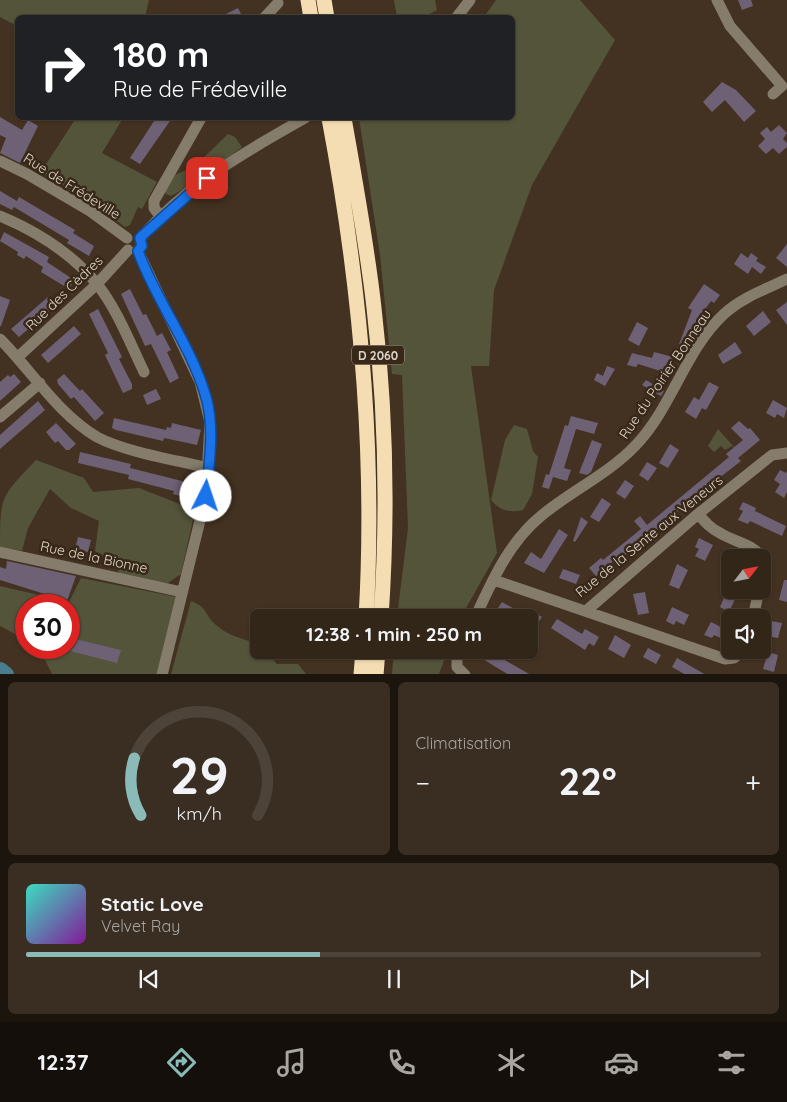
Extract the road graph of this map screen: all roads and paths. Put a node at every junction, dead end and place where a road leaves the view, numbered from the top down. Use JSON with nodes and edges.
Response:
{"nodes":[{"id":1,"x":308,"y":0,"type":"edge"},
{"id":2,"x":324,"y":0,"type":"edge"},
{"id":3,"x":470,"y":0,"type":"edge"},
{"id":4,"x":718,"y":0,"type":"edge"},
{"id":5,"x":278,"y":3,"type":"dead end"},
{"id":6,"x":267,"y":15,"type":"edge"},
{"id":7,"x":310,"y":15,"type":"edge"},
{"id":8,"x":326,"y":15,"type":"edge"},
{"id":9,"x":458,"y":15,"type":"edge"},
{"id":10,"x":773,"y":94,"type":"dead end"},
{"id":11,"x":200,"y":120,"type":"edge"},
{"id":12,"x":301,"y":120,"type":"edge"},
{"id":13,"x":329,"y":120,"type":"edge"},
{"id":14,"x":344,"y":120,"type":"edge"},
{"id":15,"x":0,"y":160,"type":"edge"},
{"id":16,"x":0,"y":216,"type":"edge"},
{"id":17,"x":161,"y":217,"type":"junction"},
{"id":18,"x":131,"y":246,"type":"junction"},
{"id":19,"x":787,"y":279,"type":"edge"},
{"id":20,"x":97,"y":284,"type":"junction"},
{"id":21,"x":0,"y":339,"type":"edge"},
{"id":22,"x":18,"y":357,"type":"junction"},
{"id":23,"x":144,"y":372,"type":"dead end"},
{"id":24,"x":40,"y":383,"type":"junction"},
{"id":25,"x":0,"y":417,"type":"edge"},
{"id":26,"x":787,"y":453,"type":"edge"},
{"id":27,"x":208,"y":468,"type":"junction"},
{"id":28,"x":698,"y":514,"type":"junction"},
{"id":29,"x":754,"y":549,"type":"edge"},
{"id":30,"x":0,"y":552,"type":"edge"},
{"id":31,"x":494,"y":580,"type":"junction"},
{"id":32,"x":182,"y":592,"type":"junction"},
{"id":33,"x":371,"y":609,"type":"edge"},
{"id":34,"x":376,"y":609,"type":"edge"},
{"id":35,"x":480,"y":609,"type":"edge"},
{"id":36,"x":586,"y":612,"type":"junction"},
{"id":37,"x":721,"y":658,"type":"edge"},
{"id":38,"x":362,"y":659,"type":"edge"},
{"id":39,"x":377,"y":659,"type":"edge"},
{"id":40,"x":457,"y":659,"type":"edge"},
{"id":41,"x":162,"y":674,"type":"edge"},
{"id":42,"x":361,"y":674,"type":"edge"},
{"id":43,"x":376,"y":674,"type":"edge"},
{"id":44,"x":465,"y":674,"type":"edge"}],
"edges":[{"from":1,"to":7,"type":"highway"},
{"from":2,"to":8,"type":"highway"},
{"from":3,"to":9,"type":"street"},
{"from":4,"to":10,"type":"street"},
{"from":5,"to":6,"type":"street"},
{"from":11,"to":17,"type":"street"},
{"from":12,"to":17,"type":"street"},
{"from":13,"to":33,"type":"highway","number":"D 2060"},
{"from":14,"to":34,"type":"highway","number":"D 2060"},
{"from":15,"to":18,"type":"street","name":"Rue de Frédeville"},
{"from":16,"to":20,"type":"street"},
{"from":17,"to":18,"type":"street"},
{"from":18,"to":20,"type":"street","name":"Rue des Cèdres"},
{"from":18,"to":27,"type":"street"},
{"from":19,"to":31,"type":"street","name":"Rue du Poirier Bonneau"},
{"from":20,"to":22,"type":"street","name":"Rue des Cèdres"},
{"from":20,"to":23,"type":"street"},
{"from":21,"to":22,"type":"street"},
{"from":22,"to":24,"type":"street"},
{"from":24,"to":25,"type":"street"},
{"from":24,"to":27,"type":"street"},
{"from":26,"to":28,"type":"street","name":"Rue de la Sente aux Veneurs"},
{"from":27,"to":32,"type":"street"},
{"from":28,"to":29,"type":"street"},
{"from":28,"to":36,"type":"street","name":"Rue de la Sente aux Veneurs"},
{"from":30,"to":32,"type":"street","name":"Rue de la Bionne"},
{"from":31,"to":35,"type":"street","name":"Rue du Poirier Bonneau"},
{"from":31,"to":36,"type":"street","name":"Rue de la Sente aux Veneurs"},
{"from":32,"to":41,"type":"street"},
{"from":36,"to":37,"type":"street"},
{"from":38,"to":42,"type":"highway"},
{"from":39,"to":43,"type":"highway"},
{"from":40,"to":44,"type":"street"}]}
